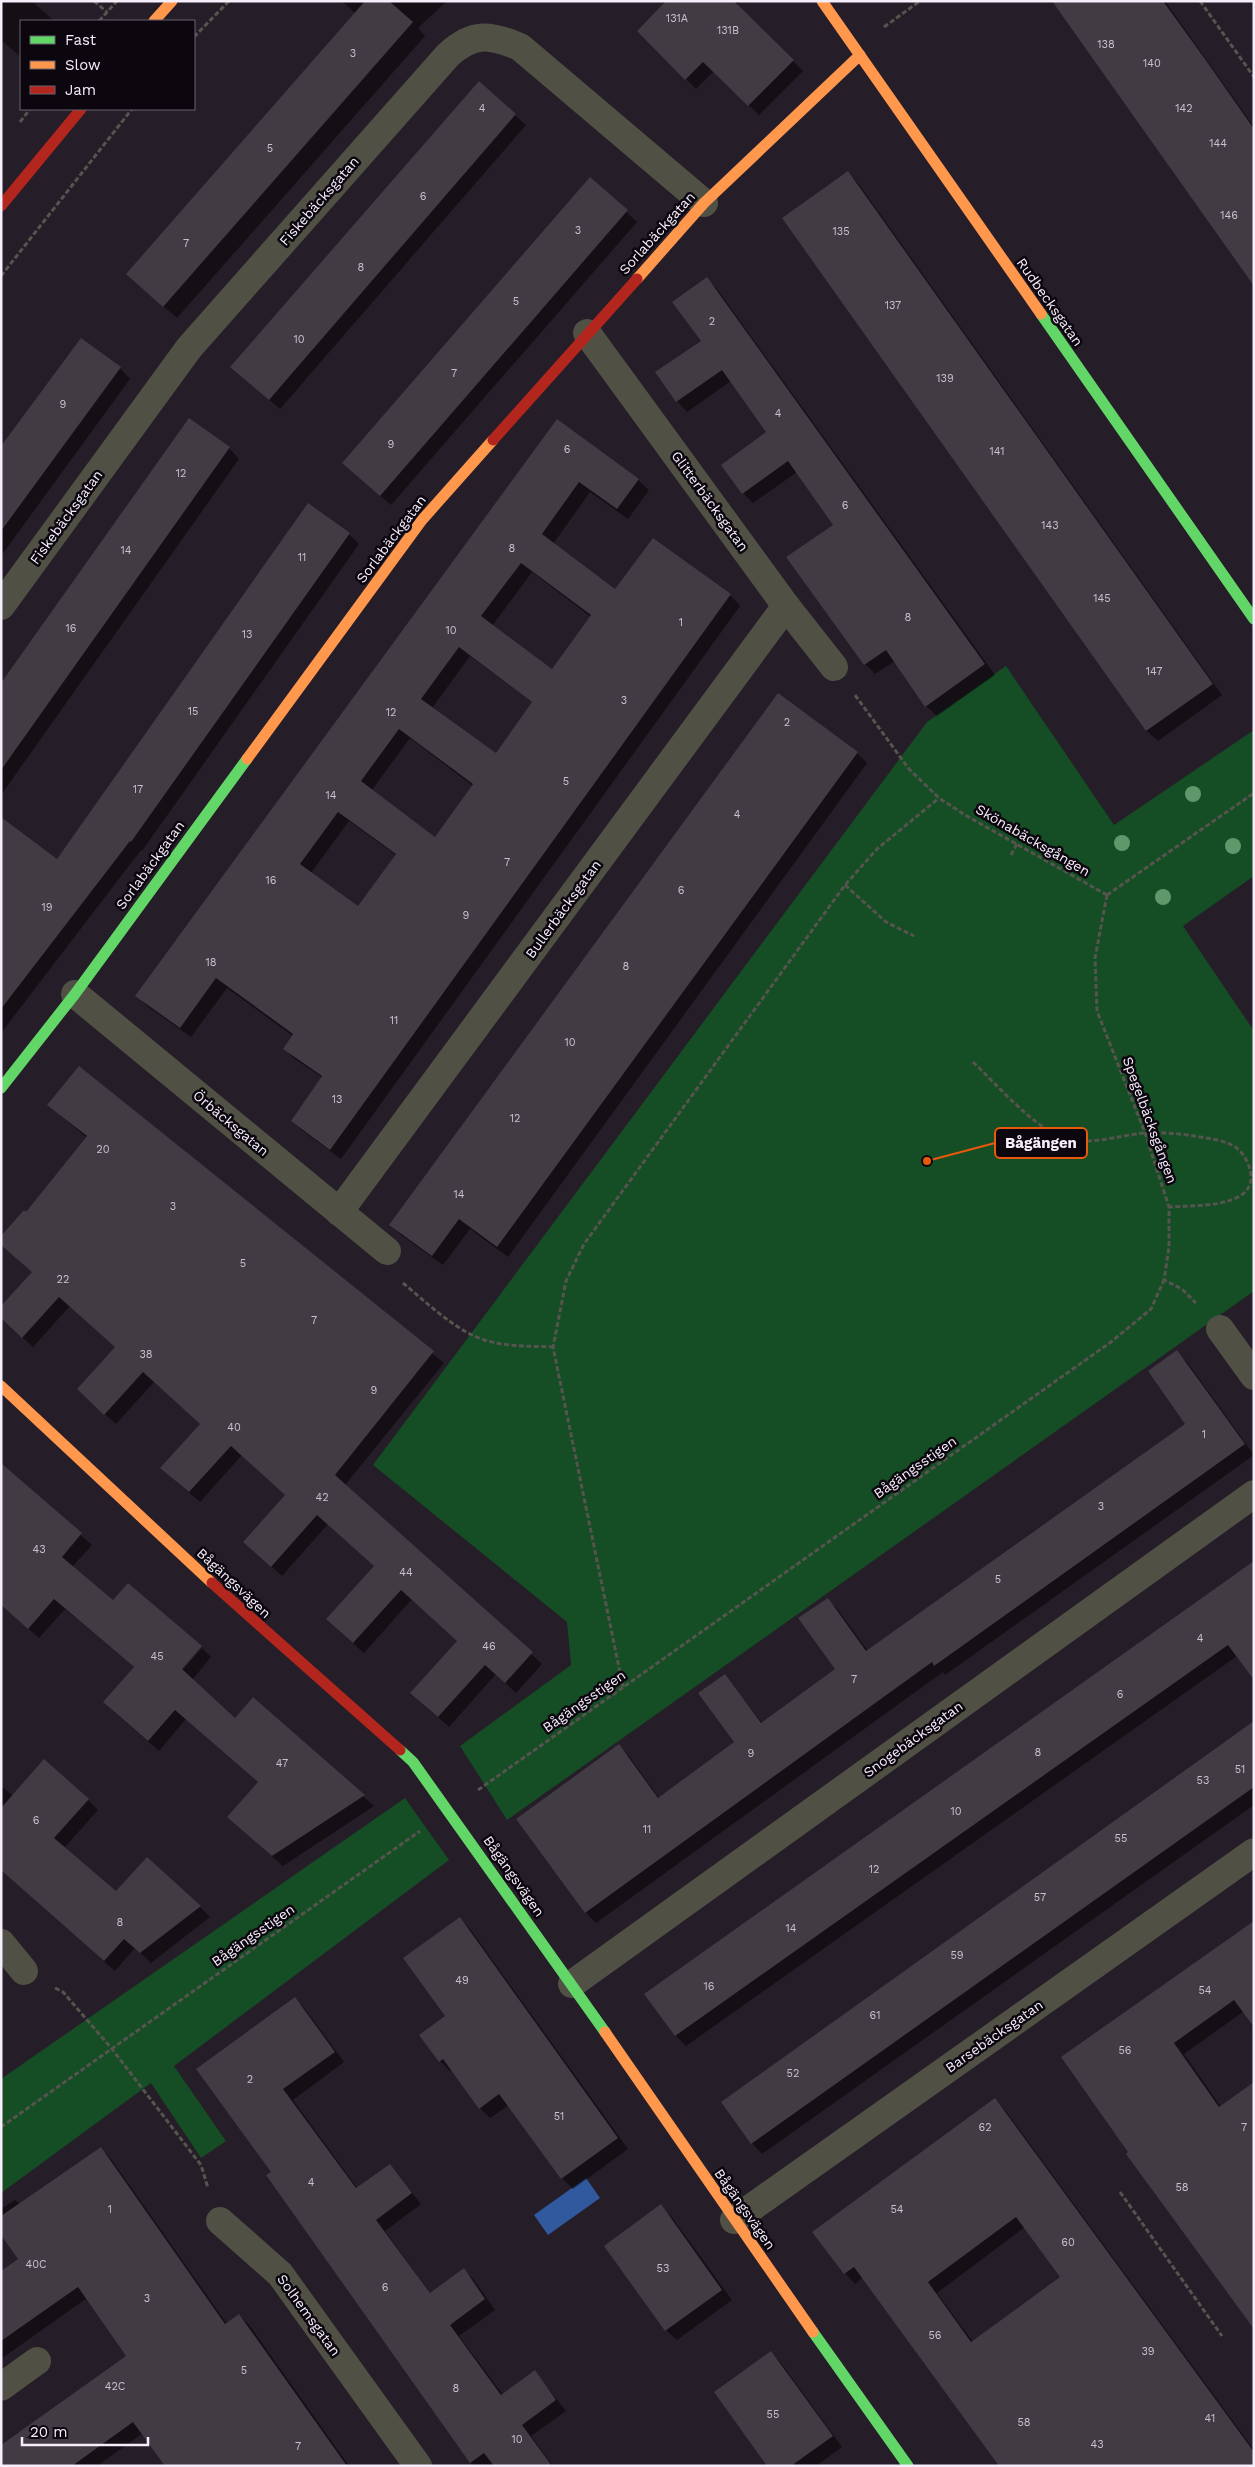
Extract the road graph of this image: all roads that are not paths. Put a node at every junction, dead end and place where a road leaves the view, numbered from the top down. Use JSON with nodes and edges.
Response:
{"nodes":[{"id":1,"x":172,"y":1,"type":"edge"},
{"id":2,"x":822,"y":1,"type":"edge"},
{"id":3,"x":155,"y":20,"type":"edge"},
{"id":4,"x":860,"y":55,"type":"junction"},
{"id":5,"x":80,"y":110,"type":"edge"},
{"id":6,"x":704,"y":203,"type":"junction"},
{"id":7,"x":1,"y":206,"type":"edge"},
{"id":8,"x":588,"y":333,"type":"junction"},
{"id":9,"x":1,"y":606,"type":"edge"},
{"id":10,"x":786,"y":606,"type":"junction"},
{"id":11,"x":1254,"y":619,"type":"edge"},
{"id":12,"x":834,"y":667,"type":"road end"},
{"id":13,"x":75,"y":994,"type":"junction"},
{"id":14,"x":1,"y":1088,"type":"edge"},
{"id":15,"x":339,"y":1212,"type":"junction"},
{"id":16,"x":386,"y":1251,"type":"road end"},
{"id":17,"x":1220,"y":1329,"type":"road end"},
{"id":18,"x":1254,"y":1376,"type":"edge"},
{"id":19,"x":1,"y":1386,"type":"edge"},
{"id":20,"x":1254,"y":1494,"type":"edge"},
{"id":21,"x":1254,"y":1852,"type":"edge"},
{"id":22,"x":1,"y":1943,"type":"edge"},
{"id":23,"x":24,"y":1971,"type":"road end"},
{"id":24,"x":572,"y":1984,"type":"junction"},
{"id":25,"x":734,"y":2220,"type":"junction"},
{"id":26,"x":220,"y":2222,"type":"road end"},
{"id":27,"x":37,"y":2361,"type":"dead end"},
{"id":28,"x":1,"y":2387,"type":"edge"},
{"id":29,"x":418,"y":2466,"type":"edge"},
{"id":30,"x":908,"y":2466,"type":"edge"}],
"edges":[{"from":1,"to":3,"type":"street"},
{"from":2,"to":4,"type":"street","name":"Rudbecksgatan"},
{"from":4,"to":6,"type":"street","name":"Sorlabäckgatan"},
{"from":4,"to":11,"type":"street","name":"Rudbecksgatan"},
{"from":5,"to":7,"type":"street"},
{"from":6,"to":8,"type":"street","name":"Sorlabäckgatan"},
{"from":6,"to":9,"type":"street","name":"Fiskebäcksgatan"},
{"from":8,"to":10,"type":"street","name":"Glitterbäcksgatan"},
{"from":8,"to":13,"type":"street","name":"Sorlabäckgatan"},
{"from":10,"to":12,"type":"street","name":"Glitterbäcksgatan"},
{"from":10,"to":15,"type":"street","name":"Bullerbäcksgatan"},
{"from":13,"to":14,"type":"street","name":"Sorlabäckgatan"},
{"from":13,"to":15,"type":"street","name":"Örbäcksgatan"},
{"from":15,"to":16,"type":"street","name":"Örbäcksgatan"},
{"from":17,"to":18,"type":"street"},
{"from":19,"to":24,"type":"street","name":"Bågängsvägen"},
{"from":20,"to":24,"type":"street","name":"Snogebäcksgatan"},
{"from":21,"to":25,"type":"street","name":"Barsebäcksgatan"},
{"from":22,"to":23,"type":"street"},
{"from":24,"to":25,"type":"street","name":"Bågängsvägen"},
{"from":25,"to":30,"type":"street","name":"Bågängsvägen"},
{"from":26,"to":29,"type":"street","name":"Solhemsgatan"},
{"from":27,"to":28,"type":"street"}]}
